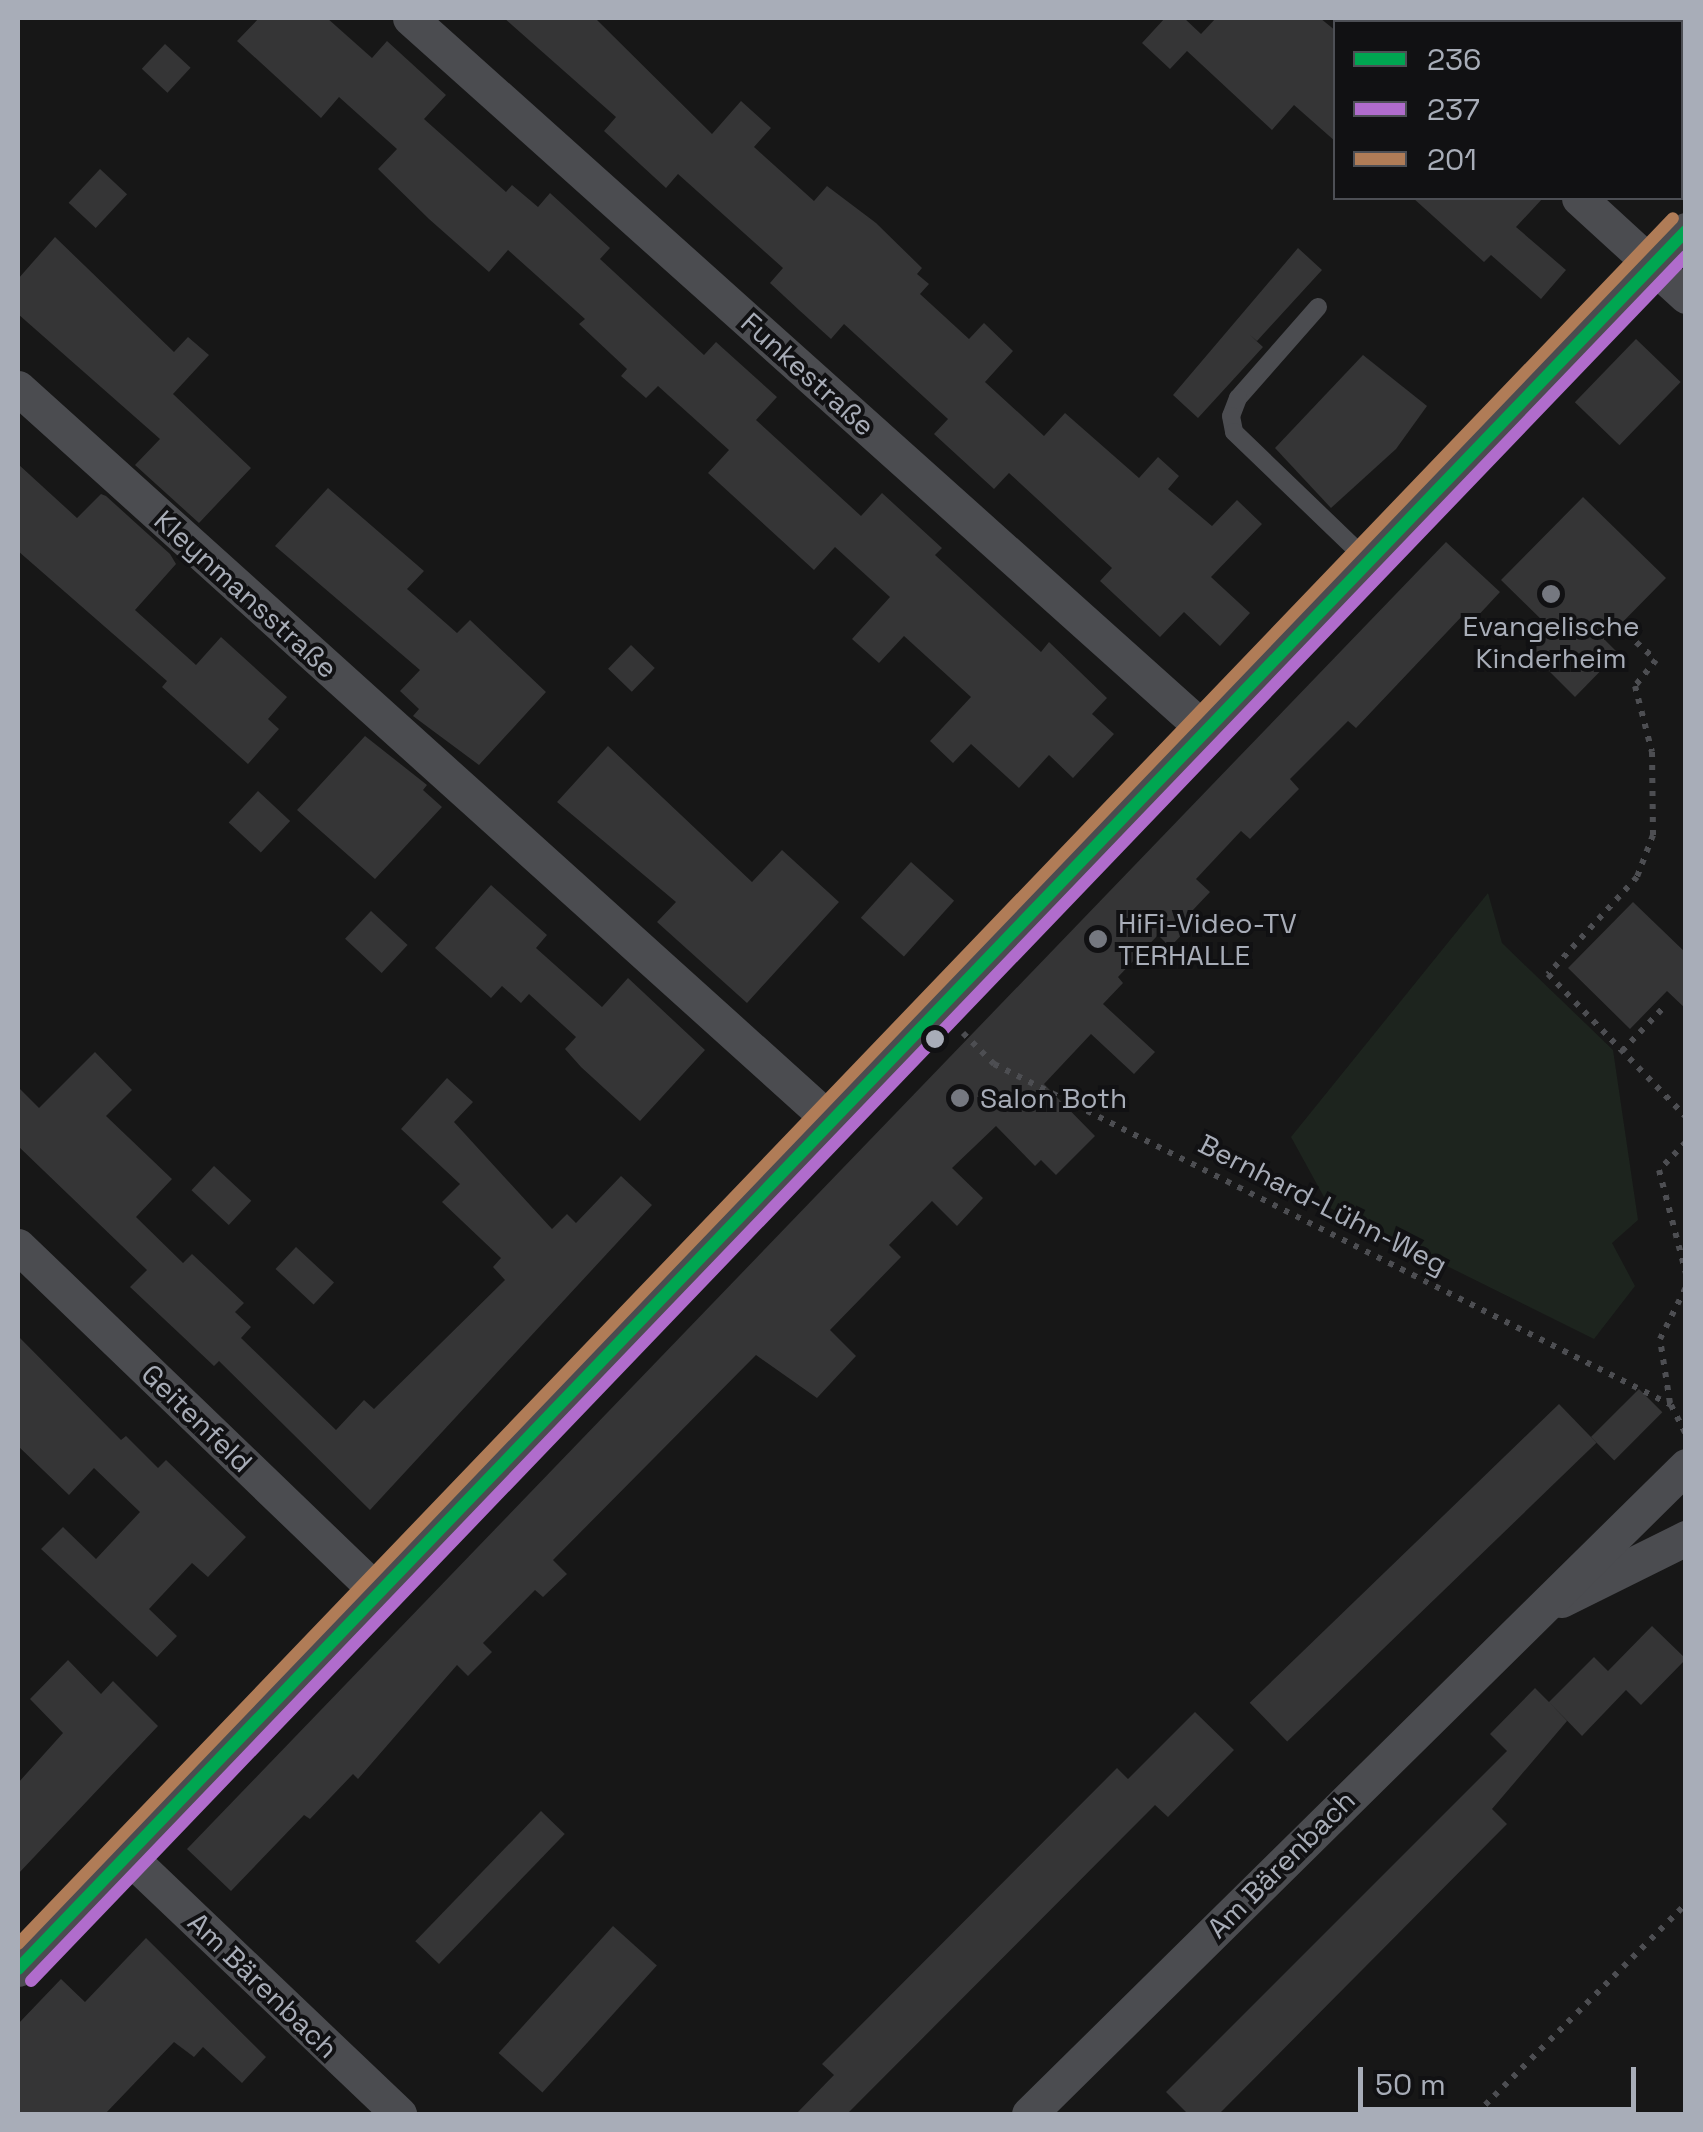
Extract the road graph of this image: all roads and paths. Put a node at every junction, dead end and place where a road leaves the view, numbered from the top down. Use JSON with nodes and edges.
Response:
{"nodes":[{"id":1,"x":410,"y":18,"type":"edge"},
{"id":2,"x":1581,"y":200,"type":"edge"},
{"id":3,"x":1686,"y":230,"type":"edge"},
{"id":4,"x":1652,"y":265,"type":"junction"},
{"id":5,"x":1686,"y":296,"type":"edge"},
{"id":6,"x":1318,"y":307,"type":"dead end"},
{"id":7,"x":18,"y":388,"type":"edge"},
{"id":8,"x":1368,"y":561,"type":"junction"},
{"id":9,"x":1617,"y":625,"type":"dead end"},
{"id":10,"x":1206,"y":731,"type":"junction"},
{"id":11,"x":1665,"y":1006,"type":"dead end"},
{"id":12,"x":940,"y":1010,"type":"junction"},
{"id":13,"x":1622,"y":1051,"type":"junction"},
{"id":14,"x":1686,"y":1117,"type":"edge"},
{"id":15,"x":832,"y":1122,"type":"junction"},
{"id":16,"x":1686,"y":1142,"type":"edge"},
{"id":17,"x":18,"y":1246,"type":"edge"},
{"id":18,"x":1686,"y":1274,"type":"edge"},
{"id":19,"x":1686,"y":1287,"type":"edge"},
{"id":20,"x":1670,"y":1404,"type":"junction"},
{"id":21,"x":1686,"y":1434,"type":"edge"},
{"id":22,"x":1686,"y":1466,"type":"edge"},
{"id":23,"x":1686,"y":1538,"type":"edge"},
{"id":24,"x":376,"y":1590,"type":"junction"},
{"id":25,"x":1533,"y":1614,"type":"junction"},
{"id":26,"x":128,"y":1855,"type":"junction"},
{"id":27,"x":1686,"y":1904,"type":"edge"},
{"id":28,"x":18,"y":1969,"type":"edge"},
{"id":29,"x":400,"y":2114,"type":"edge"},
{"id":30,"x":1029,"y":2114,"type":"edge"},
{"id":31,"x":1476,"y":2114,"type":"edge"}],
"edges":[{"from":1,"to":10,"type":"street","name":"Funkestraße"},
{"from":2,"to":4,"type":"street"},
{"from":3,"to":4,"type":"street"},
{"from":4,"to":5,"type":"street"},
{"from":4,"to":8,"type":"street"},
{"from":6,"to":8,"type":"lane"},
{"from":7,"to":15,"type":"street","name":"Kleynmansstraße"},
{"from":8,"to":10,"type":"street"},
{"from":9,"to":13,"type":"path"},
{"from":10,"to":12,"type":"street"},
{"from":11,"to":13,"type":"path"},
{"from":12,"to":15,"type":"street"},
{"from":12,"to":20,"type":"path","name":"Bernhard-Lühn-Weg"},
{"from":13,"to":14,"type":"path"},
{"from":15,"to":24,"type":"street"},
{"from":16,"to":18,"type":"path"},
{"from":17,"to":24,"type":"street","name":"Geitenfeld"},
{"from":19,"to":20,"type":"path"},
{"from":20,"to":21,"type":"path"},
{"from":22,"to":25,"type":"street","name":"Am Bärenbach"},
{"from":23,"to":25,"type":"street","name":"Am Bärenbach"},
{"from":24,"to":26,"type":"street"},
{"from":25,"to":30,"type":"street","name":"Am Bärenbach"},
{"from":26,"to":28,"type":"street"},
{"from":26,"to":29,"type":"street","name":"Am Bärenbach"},
{"from":27,"to":31,"type":"path"}]}
